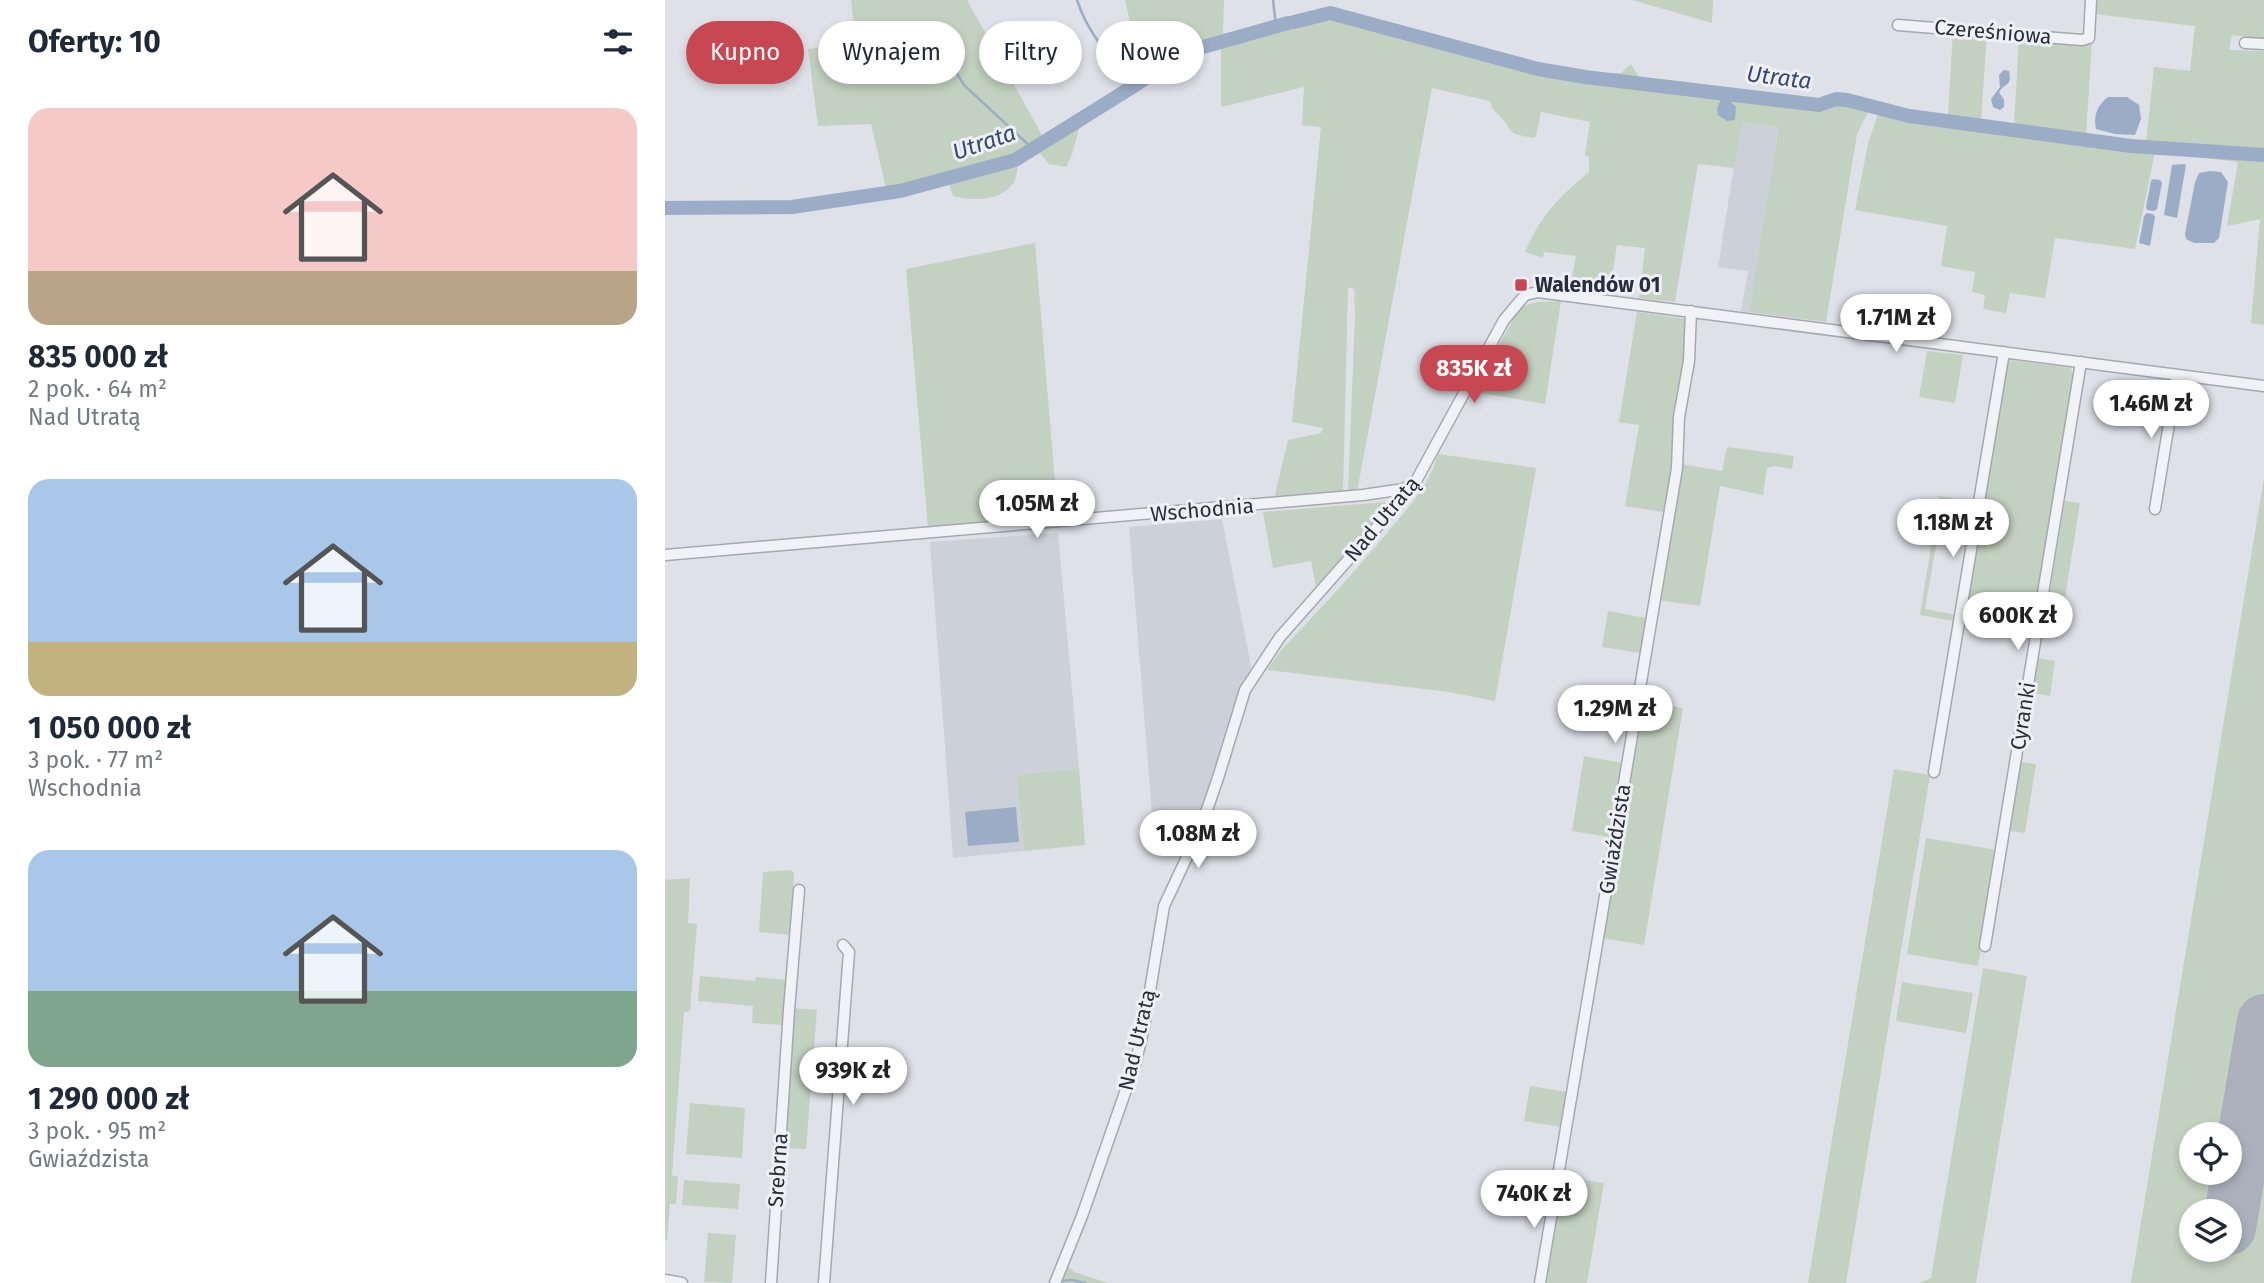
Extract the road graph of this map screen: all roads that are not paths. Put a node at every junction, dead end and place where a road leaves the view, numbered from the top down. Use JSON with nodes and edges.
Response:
{"nodes":[{"id":1,"x":2091,"y":0,"type":"edge"},
{"id":2,"x":1898,"y":25,"type":"dead end"},
{"id":3,"x":2245,"y":43,"type":"dead end"},
{"id":4,"x":2264,"y":44,"type":"edge"},
{"id":5,"x":1691,"y":311,"type":"junction"},
{"id":6,"x":2004,"y":352,"type":"junction"},
{"id":7,"x":2081,"y":362,"type":"junction"},
{"id":8,"x":2177,"y":375,"type":"junction"},
{"id":9,"x":2264,"y":386,"type":"edge"},
{"id":10,"x":1404,"y":489,"type":"junction"},
{"id":11,"x":2155,"y":509,"type":"dead end"},
{"id":12,"x":665,"y":555,"type":"edge"},
{"id":13,"x":1934,"y":772,"type":"dead end"},
{"id":14,"x":799,"y":891,"type":"dead end"},
{"id":15,"x":843,"y":944,"type":"dead end"},
{"id":16,"x":1985,"y":946,"type":"dead end"},
{"id":17,"x":665,"y":1280,"type":"edge"},
{"id":18,"x":682,"y":1283,"type":"edge"},
{"id":19,"x":771,"y":1283,"type":"edge"},
{"id":20,"x":824,"y":1283,"type":"edge"},
{"id":21,"x":1055,"y":1283,"type":"edge"},
{"id":22,"x":1540,"y":1283,"type":"edge"}],
"edges":[{"from":1,"to":2,"type":"street","name":"Czereśniowa"},
{"from":3,"to":4,"type":"street"},
{"from":5,"to":6,"type":"street","name":"Nad Utratą"},
{"from":5,"to":10,"type":"street","name":"Nad Utratą"},
{"from":5,"to":22,"type":"street","name":"Gwiaździsta"},
{"from":6,"to":7,"type":"street","name":"Nad Utratą"},
{"from":6,"to":13,"type":"street"},
{"from":7,"to":8,"type":"street","name":"Nad Utratą"},
{"from":7,"to":16,"type":"street","name":"Cyranki"},
{"from":8,"to":9,"type":"street","name":"Nad Utratą"},
{"from":8,"to":11,"type":"street"},
{"from":10,"to":12,"type":"street","name":"Wschodnia"},
{"from":10,"to":21,"type":"street","name":"Nad Utratą"},
{"from":14,"to":19,"type":"street","name":"Srebrna"},
{"from":15,"to":20,"type":"street"},
{"from":17,"to":18,"type":"street"}]}
